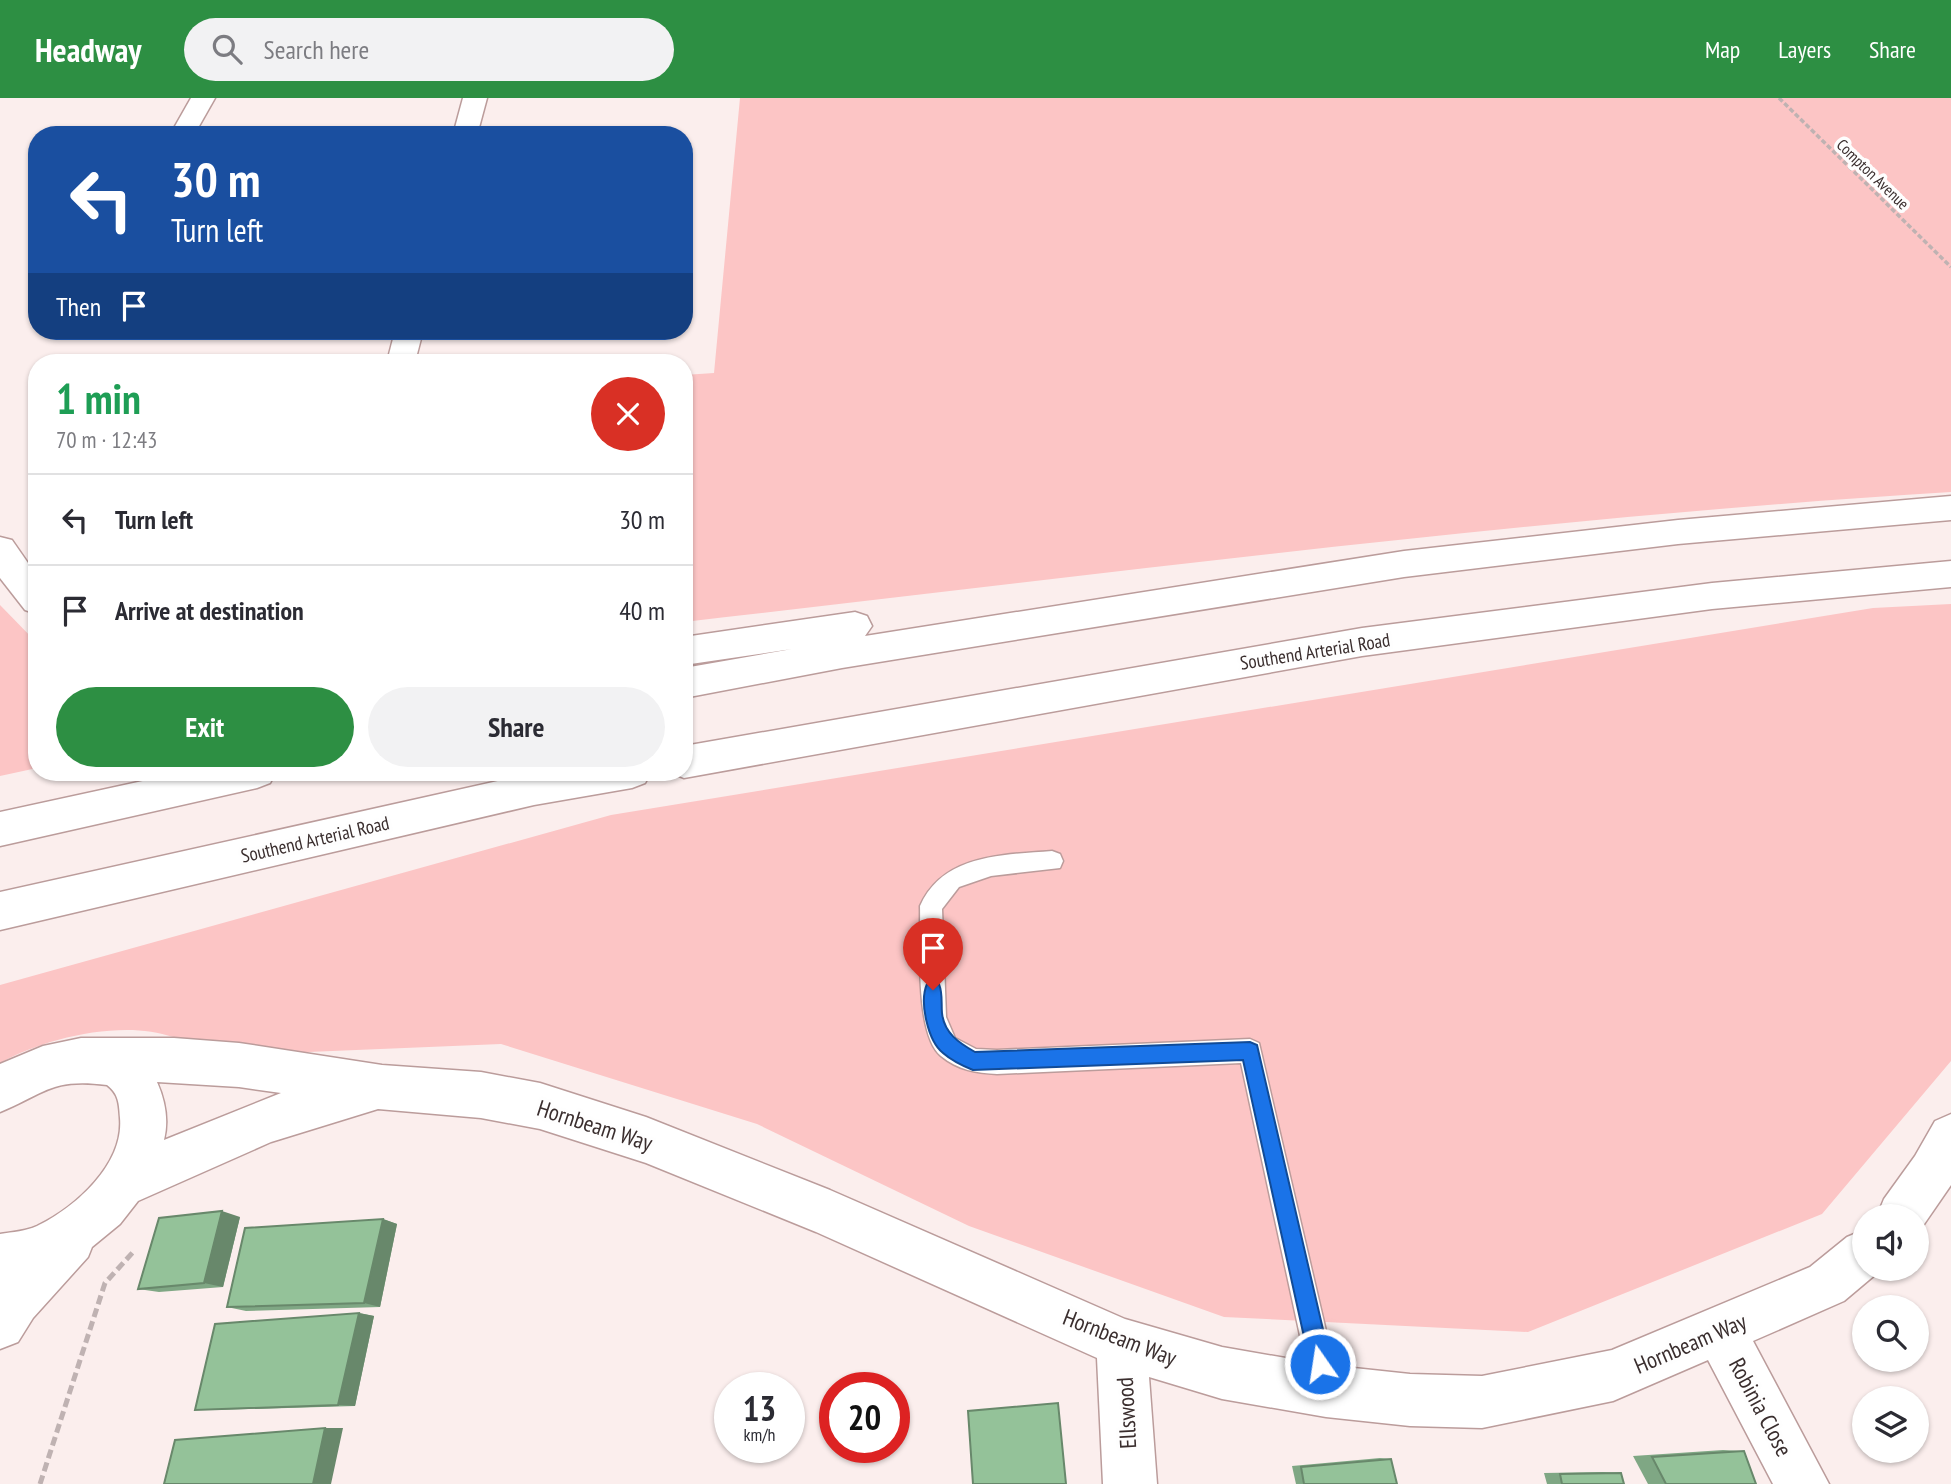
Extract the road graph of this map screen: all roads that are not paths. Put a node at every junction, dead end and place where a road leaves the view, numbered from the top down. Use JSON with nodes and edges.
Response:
{"nodes":[{"id":1,"x":203,"y":98,"type":"edge"},
{"id":2,"x":475,"y":98,"type":"edge"},
{"id":3,"x":187,"y":126,"type":"edge"},
{"id":4,"x":467,"y":126,"type":"edge"},
{"id":5,"x":1951,"y":508,"type":"edge"},
{"id":6,"x":0,"y":548,"type":"edge"},
{"id":7,"x":1404,"y":564,"type":"junction"},
{"id":8,"x":1951,"y":574,"type":"edge"},
{"id":9,"x":28,"y":589,"type":"edge"},
{"id":10,"x":693,"y":650,"type":"edge"},
{"id":11,"x":693,"y":681,"type":"edge"},
{"id":12,"x":693,"y":760,"type":"edge"},
{"id":13,"x":216,"y":781,"type":"edge"},
{"id":14,"x":580,"y":781,"type":"edge"},
{"id":15,"x":0,"y":829,"type":"edge"},
{"id":16,"x":1052,"y":861,"type":"dead end"},
{"id":17,"x":0,"y":911,"type":"edge"},
{"id":18,"x":81,"y":1060,"type":"junction"},
{"id":19,"x":382,"y":1087,"type":"junction"},
{"id":20,"x":1,"y":1089,"type":"edge"},
{"id":21,"x":1951,"y":1137,"type":"edge"},
{"id":22,"x":111,"y":1198,"type":"junction"},
{"id":23,"x":1909,"y":1204,"type":"edge"},
{"id":24,"x":0,"y":1258,"type":"edge"},
{"id":25,"x":1852,"y":1264,"type":"edge"},
{"id":26,"x":0,"y":1324,"type":"edge"},
{"id":27,"x":1720,"y":1331,"type":"junction"},
{"id":28,"x":1122,"y":1343,"type":"junction"},
{"id":29,"x":1326,"y":1391,"type":"junction"},
{"id":30,"x":1130,"y":1484,"type":"edge"},
{"id":31,"x":1802,"y":1484,"type":"edge"}],
"edges":[{"from":1,"to":3,"type":"main road"},
{"from":2,"to":4,"type":"main road"},
{"from":5,"to":7,"type":"main road"},
{"from":6,"to":9,"type":"main road"},
{"from":7,"to":10,"type":"main road"},
{"from":7,"to":11,"type":"main road"},
{"from":8,"to":12,"type":"main road","name":"Southend Arterial Road"},
{"from":13,"to":15,"type":"main road"},
{"from":14,"to":17,"type":"main road","name":"Southend Arterial Road"},
{"from":16,"to":29,"type":"lane"},
{"from":18,"to":19,"type":"main road","name":"Hornbeam Way"},
{"from":18,"to":20,"type":"main road"},
{"from":18,"to":22,"type":"main road"},
{"from":19,"to":22,"type":"main road","name":"Hornbeam Way"},
{"from":19,"to":28,"type":"main road","name":"Hornbeam Way"},
{"from":21,"to":23,"type":"main road"},
{"from":22,"to":24,"type":"main road"},
{"from":22,"to":26,"type":"main road"},
{"from":25,"to":27,"type":"main road","name":"Hornbeam Way"},
{"from":27,"to":29,"type":"main road","name":"Hornbeam Way"},
{"from":27,"to":31,"type":"main road","name":"Robinia Close"},
{"from":28,"to":29,"type":"main road","name":"Hornbeam Way"},
{"from":28,"to":30,"type":"main road","name":"Ellswood"}]}
